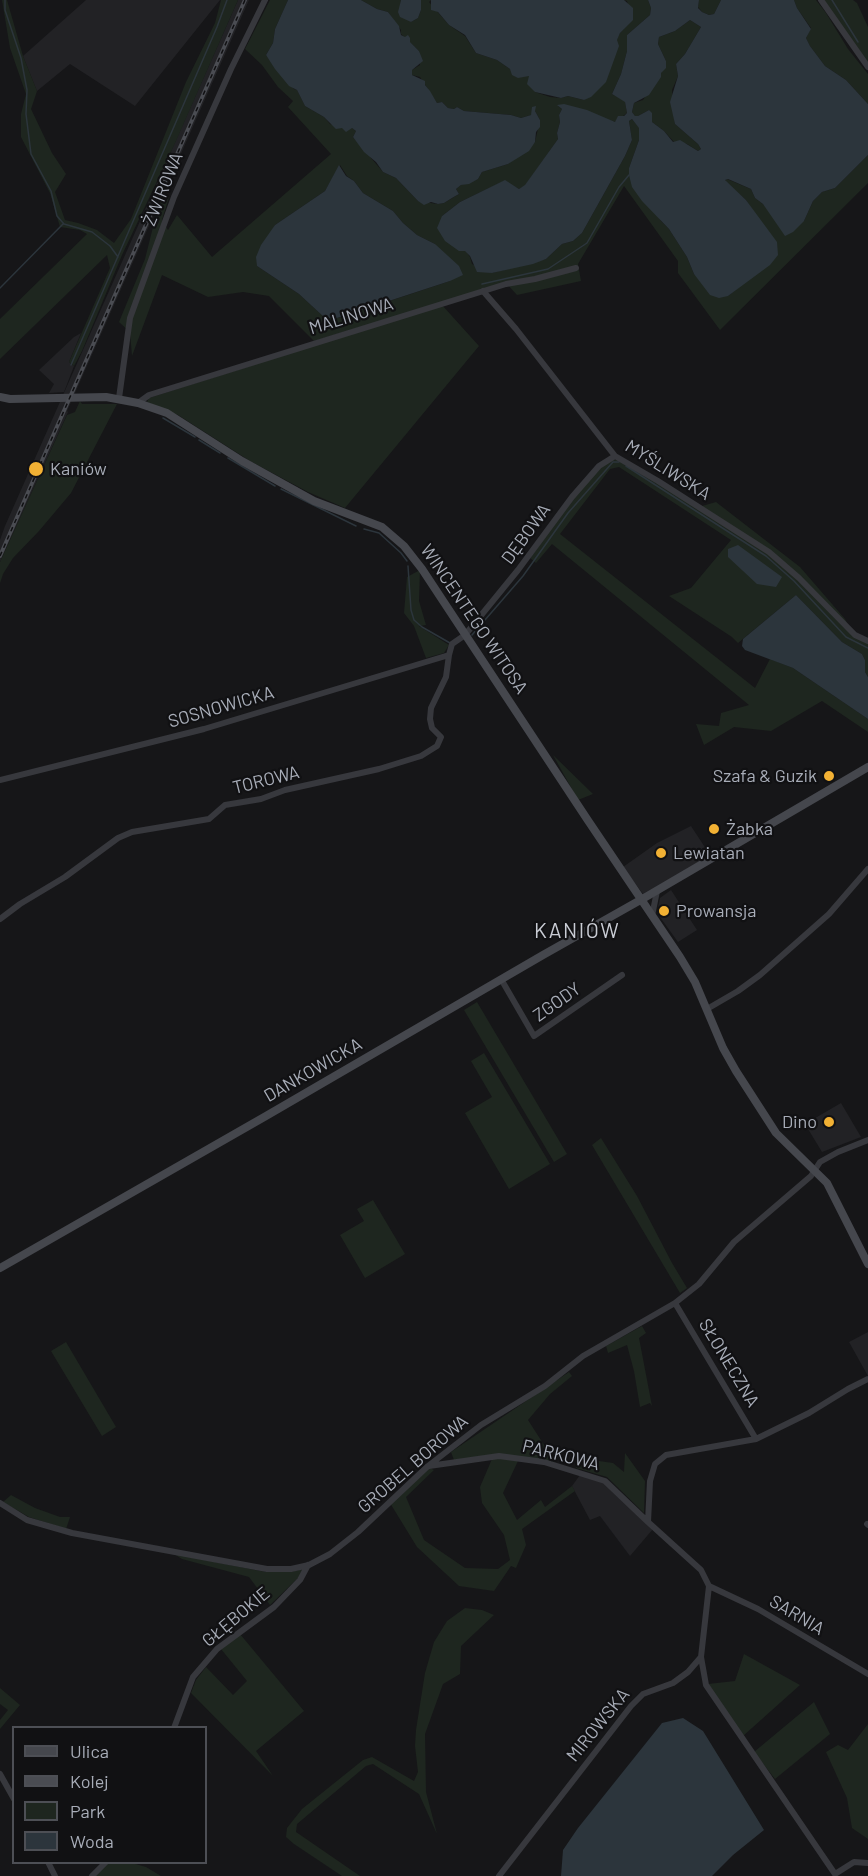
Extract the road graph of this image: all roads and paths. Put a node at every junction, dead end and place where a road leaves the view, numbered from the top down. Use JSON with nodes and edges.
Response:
{"nodes":[{"id":1,"x":265,"y":0,"type":"edge"},
{"id":2,"x":821,"y":0,"type":"edge"},
{"id":3,"x":868,"y":67,"type":"edge"},
{"id":4,"x":576,"y":268,"type":"dead end"},
{"id":5,"x":483,"y":291,"type":"junction"},
{"id":6,"x":0,"y":397,"type":"edge"},
{"id":7,"x":119,"y":398,"type":"junction"},
{"id":8,"x":138,"y":403,"type":"junction"},
{"id":9,"x":615,"y":456,"type":"junction"},
{"id":10,"x":465,"y":635,"type":"junction"},
{"id":11,"x":868,"y":640,"type":"edge"},
{"id":12,"x":449,"y":655,"type":"junction"},
{"id":13,"x":868,"y":767,"type":"edge"},
{"id":14,"x":0,"y":780,"type":"edge"},
{"id":15,"x":868,"y":869,"type":"edge"},
{"id":16,"x":657,"y":891,"type":"junction"},
{"id":17,"x":642,"y":900,"type":"junction"},
{"id":18,"x":652,"y":916,"type":"junction"},
{"id":19,"x":0,"y":919,"type":"edge"},
{"id":20,"x":622,"y":975,"type":"dead end"},
{"id":21,"x":501,"y":979,"type":"junction"},
{"id":22,"x":707,"y":1009,"type":"junction"},
{"id":23,"x":868,"y":1140,"type":"edge"},
{"id":24,"x":815,"y":1170,"type":"junction"},
{"id":25,"x":868,"y":1264,"type":"edge"},
{"id":26,"x":0,"y":1268,"type":"edge"},
{"id":27,"x":675,"y":1303,"type":"junction"},
{"id":28,"x":868,"y":1379,"type":"edge"},
{"id":29,"x":756,"y":1439,"type":"junction"},
{"id":30,"x":447,"y":1451,"type":"junction"},
{"id":31,"x":452,"y":1463,"type":"junction"},
{"id":32,"x":428,"y":1466,"type":"junction"},
{"id":33,"x":0,"y":1503,"type":"edge"},
{"id":34,"x":648,"y":1522,"type":"junction"},
{"id":35,"x":309,"y":1565,"type":"junction"},
{"id":36,"x":708,"y":1586,"type":"junction"},
{"id":37,"x":701,"y":1657,"type":"junction"},
{"id":38,"x":868,"y":1674,"type":"edge"},
{"id":39,"x":175,"y":1726,"type":"edge"},
{"id":40,"x":0,"y":1774,"type":"edge"},
{"id":41,"x":12,"y":1795,"type":"edge"},
{"id":42,"x":868,"y":1863,"type":"edge"},
{"id":43,"x":105,"y":1864,"type":"edge"},
{"id":44,"x":92,"y":1876,"type":"edge"},
{"id":45,"x":499,"y":1876,"type":"edge"}],
"edges":[{"from":1,"to":7,"type":"street","name":"ŻWIROWA"},
{"from":2,"to":3,"type":"street"},
{"from":4,"to":5,"type":"street","name":"MALINOWA"},
{"from":5,"to":8,"type":"street","name":"MALINOWA"},
{"from":5,"to":9,"type":"street","name":"MYŚLIWSKA"},
{"from":6,"to":7,"type":"street","name":"WINCENTEGO WITOSA"},
{"from":7,"to":8,"type":"street","name":"WINCENTEGO WITOSA"},
{"from":8,"to":10,"type":"street","name":"WINCENTEGO WITOSA"},
{"from":9,"to":10,"type":"street","name":"DĘBOWA"},
{"from":9,"to":11,"type":"street","name":"MYŚLIWSKA"},
{"from":10,"to":12,"type":"street","name":"TOROWA"},
{"from":10,"to":17,"type":"street","name":"WINCENTEGO WITOSA"},
{"from":12,"to":14,"type":"street","name":"SOSNOWICKA"},
{"from":12,"to":19,"type":"street","name":"TOROWA"},
{"from":13,"to":16,"type":"street","name":"DANKOWICKA"},
{"from":15,"to":22,"type":"street"},
{"from":16,"to":17,"type":"street","name":"DANKOWICKA"},
{"from":16,"to":18,"type":"street"},
{"from":17,"to":18,"type":"street","name":"WINCENTEGO WITOSA"},
{"from":17,"to":21,"type":"street","name":"DANKOWICKA"},
{"from":18,"to":22,"type":"street","name":"WINCENTEGO WITOSA"},
{"from":20,"to":21,"type":"street","name":"ZGODY"},
{"from":21,"to":26,"type":"street","name":"DANKOWICKA"},
{"from":22,"to":24,"type":"street","name":"WINCENTEGO WITOSA"},
{"from":23,"to":24,"type":"street","name":"GROBEL BOROWA"},
{"from":24,"to":25,"type":"street","name":"WINCENTEGO WITOSA"},
{"from":24,"to":27,"type":"street","name":"GROBEL BOROWA"},
{"from":27,"to":29,"type":"street","name":"SŁONECZNA"},
{"from":27,"to":30,"type":"street","name":"GROBEL BOROWA"},
{"from":28,"to":29,"type":"street"},
{"from":29,"to":34,"type":"street"},
{"from":30,"to":31,"type":"street"},
{"from":30,"to":32,"type":"street","name":"GROBEL BOROWA"},
{"from":31,"to":32,"type":"street","name":"PARKOWA"},
{"from":31,"to":34,"type":"street","name":"PARKOWA"},
{"from":32,"to":35,"type":"street","name":"GROBEL BOROWA"},
{"from":33,"to":35,"type":"street","name":"GROBEL BOROWA"},
{"from":34,"to":36,"type":"street"},
{"from":35,"to":39,"type":"street","name":"GŁĘBOKIE"},
{"from":36,"to":37,"type":"street"},
{"from":36,"to":38,"type":"street","name":"SARNIA"},
{"from":37,"to":42,"type":"street"},
{"from":37,"to":45,"type":"street","name":"MIROWSKA"},
{"from":40,"to":41,"type":"street"},
{"from":43,"to":44,"type":"street"}]}
